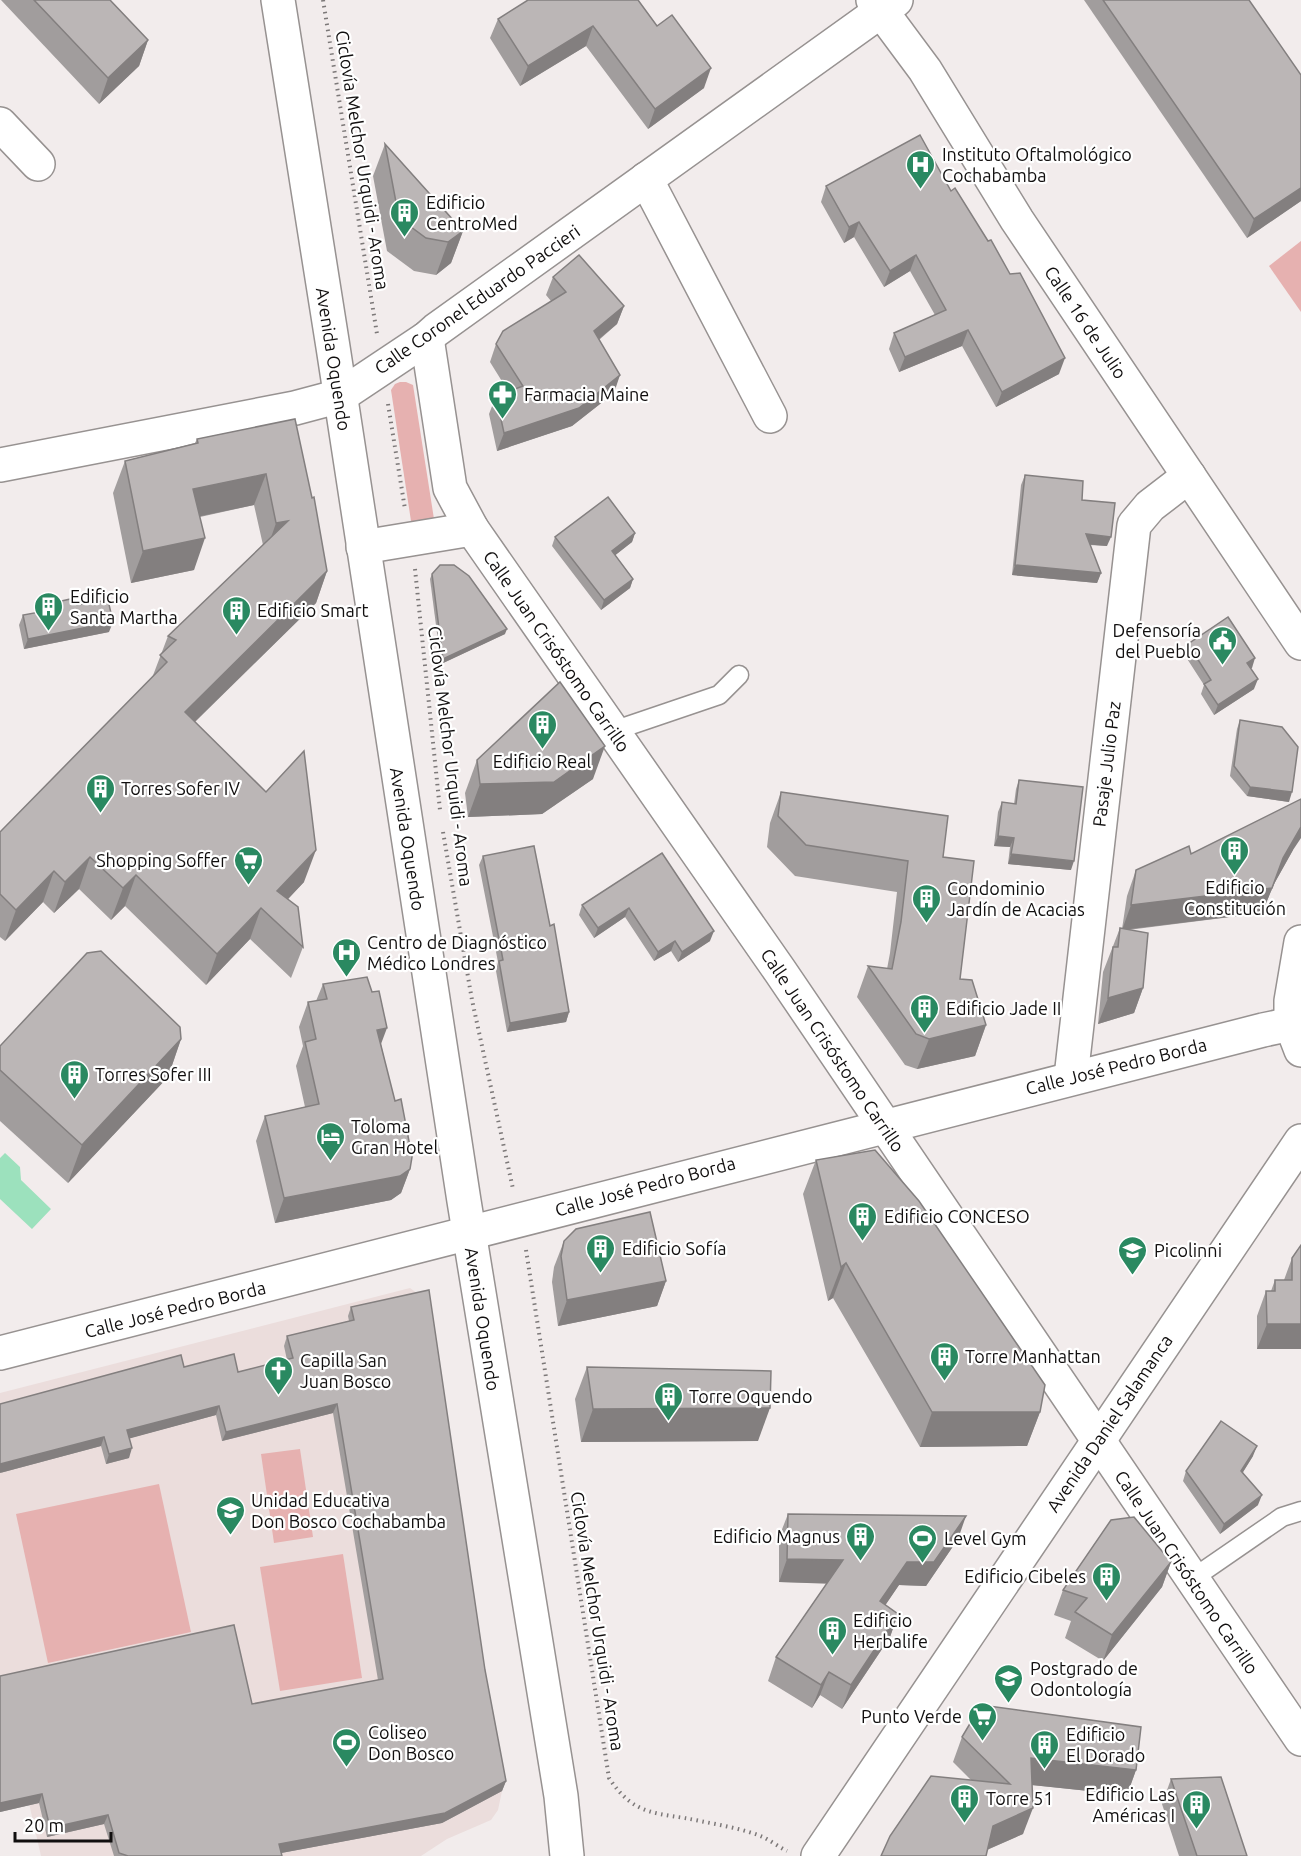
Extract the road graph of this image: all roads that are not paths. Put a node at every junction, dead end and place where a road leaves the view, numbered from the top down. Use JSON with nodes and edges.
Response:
{"nodes":[{"id":1,"x":278,"y":0,"type":"edge"},
{"id":2,"x":883,"y":3,"type":"edge"},
{"id":3,"x":0,"y":124,"type":"edge"},
{"id":4,"x":38,"y":164,"type":"dead end"},
{"id":5,"x":646,"y":179,"type":"junction"},
{"id":6,"x":427,"y":338,"type":"junction"},
{"id":7,"x":340,"y":396,"type":"junction"},
{"id":8,"x":770,"y":416,"type":"dead end"},
{"id":9,"x":0,"y":465,"type":"edge"},
{"id":10,"x":1189,"y":476,"type":"junction"},
{"id":11,"x":472,"y":529,"type":"junction"},
{"id":12,"x":363,"y":547,"type":"junction"},
{"id":13,"x":1301,"y":643,"type":"edge"},
{"id":14,"x":739,"y":675,"type":"dead end"},
{"id":15,"x":613,"y":731,"type":"junction"},
{"id":16,"x":1301,"y":942,"type":"edge"},
{"id":17,"x":1296,"y":1037,"type":"edge"},
{"id":18,"x":1071,"y":1077,"type":"junction"},
{"id":19,"x":884,"y":1124,"type":"junction"},
{"id":20,"x":1301,"y":1141,"type":"edge"},
{"id":21,"x":470,"y":1234,"type":"junction"},
{"id":22,"x":0,"y":1353,"type":"edge"},
{"id":23,"x":1098,"y":1439,"type":"junction"},
{"id":24,"x":1301,"y":1510,"type":"edge"},
{"id":25,"x":1192,"y":1579,"type":"junction"},
{"id":26,"x":1301,"y":1739,"type":"edge"},
{"id":27,"x":567,"y":1856,"type":"edge"},
{"id":28,"x":818,"y":1856,"type":"edge"}],
"edges":[{"from":1,"to":7,"type":"street","name":"Avenida Oquendo"},
{"from":2,"to":5,"type":"street","name":"Calle Coronel Eduardo Paccieri"},
{"from":2,"to":10,"type":"street","name":"Calle 16 de Julio"},
{"from":3,"to":4,"type":"street"},
{"from":5,"to":6,"type":"street","name":"Calle Coronel Eduardo Paccieri"},
{"from":5,"to":8,"type":"street"},
{"from":6,"to":7,"type":"street","name":"Calle Coronel Eduardo Paccieri"},
{"from":6,"to":11,"type":"street","name":"Calle Juan Crisóstomo Carrillo"},
{"from":7,"to":9,"type":"street","name":"Calle Coronel Eduardo Paccieri"},
{"from":7,"to":12,"type":"street","name":"Avenida Oquendo"},
{"from":10,"to":13,"type":"street","name":"Calle 16 de Julio"},
{"from":10,"to":18,"type":"street","name":"Pasaje Julio Paz"},
{"from":11,"to":12,"type":"street"},
{"from":11,"to":15,"type":"street","name":"Calle Juan Crisóstomo Carrillo"},
{"from":12,"to":21,"type":"street","name":"Avenida Oquendo"},
{"from":14,"to":15,"type":"lane"},
{"from":15,"to":19,"type":"street","name":"Calle Juan Crisóstomo Carrillo"},
{"from":16,"to":17,"type":"street"},
{"from":17,"to":18,"type":"street","name":"Calle José Pedro Borda"},
{"from":18,"to":19,"type":"street","name":"Calle José Pedro Borda"},
{"from":19,"to":21,"type":"street","name":"Calle José Pedro Borda"},
{"from":19,"to":23,"type":"street","name":"Calle Juan Crisóstomo Carrillo"},
{"from":20,"to":23,"type":"street","name":"Avenida Daniel Salamanca"},
{"from":21,"to":22,"type":"street","name":"Calle José Pedro Borda"},
{"from":21,"to":27,"type":"street","name":"Avenida Oquendo"},
{"from":23,"to":25,"type":"street","name":"Calle Juan Crisóstomo Carrillo"},
{"from":23,"to":28,"type":"street","name":"Avenida Daniel Salamanca"},
{"from":24,"to":25,"type":"lane"},
{"from":25,"to":26,"type":"street","name":"Calle Juan Crisóstomo Carrillo"}]}
